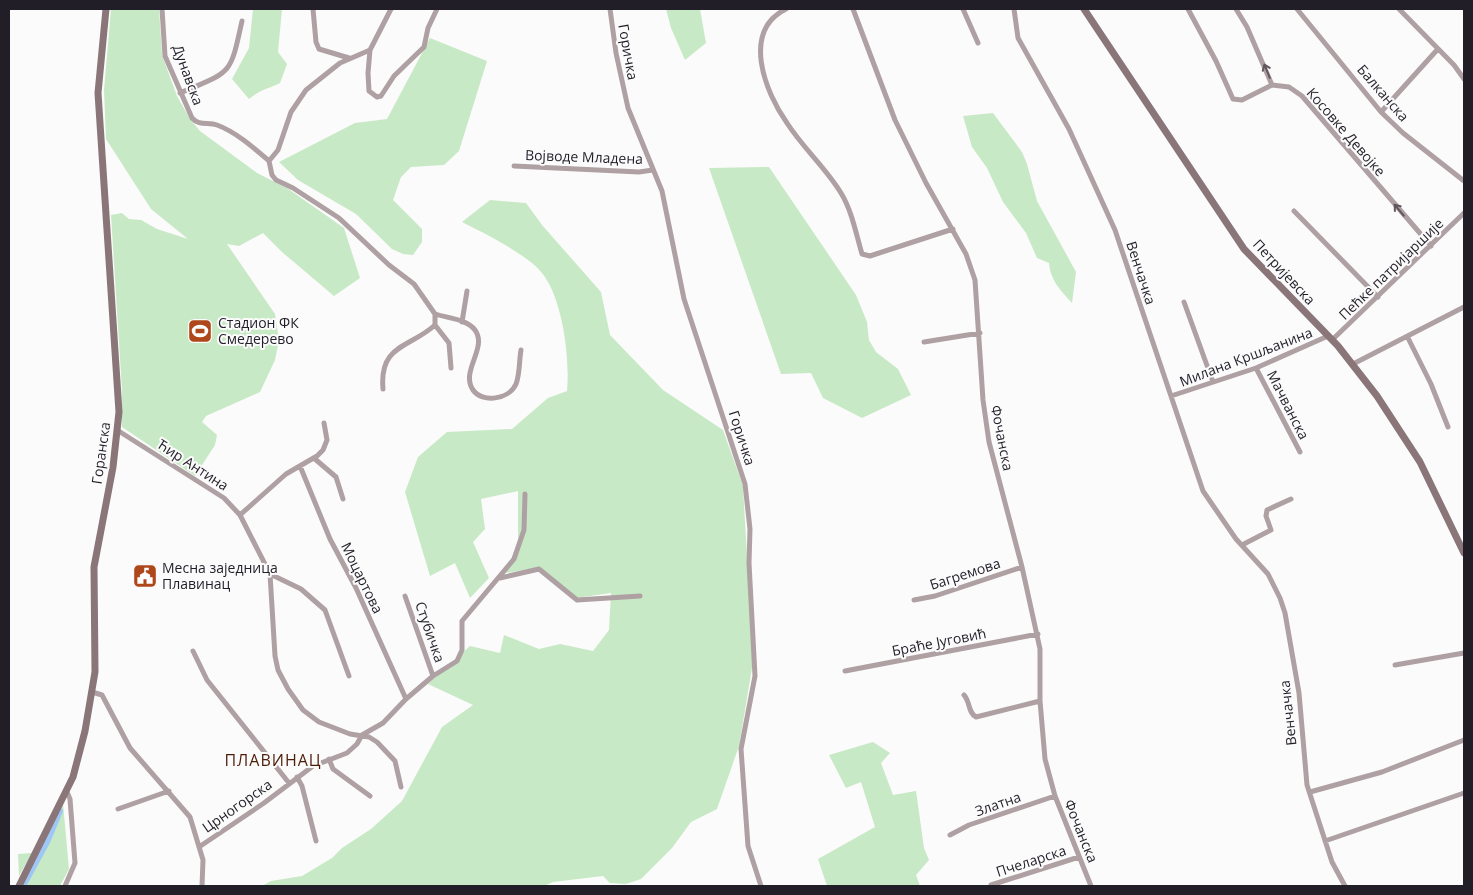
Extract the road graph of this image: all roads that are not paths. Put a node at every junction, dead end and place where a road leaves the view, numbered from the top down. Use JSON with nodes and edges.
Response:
{"nodes":[{"id":1,"x":106,"y":9,"type":"edge"},
{"id":2,"x":162,"y":9,"type":"edge"},
{"id":3,"x":313,"y":9,"type":"edge"},
{"id":4,"x":391,"y":9,"type":"edge"},
{"id":5,"x":438,"y":9,"type":"edge"},
{"id":6,"x":610,"y":9,"type":"edge"},
{"id":7,"x":786,"y":9,"type":"edge"},
{"id":8,"x":853,"y":9,"type":"edge"},
{"id":9,"x":962,"y":9,"type":"edge"},
{"id":10,"x":1014,"y":9,"type":"edge"},
{"id":11,"x":1084,"y":9,"type":"edge"},
{"id":12,"x":1188,"y":9,"type":"edge"},
{"id":13,"x":1236,"y":9,"type":"edge"},
{"id":14,"x":1297,"y":9,"type":"edge"},
{"id":15,"x":1399,"y":9,"type":"edge"},
{"id":16,"x":242,"y":21,"type":"dead end"},
{"id":17,"x":978,"y":43,"type":"dead end"},
{"id":18,"x":370,"y":50,"type":"junction"},
{"id":19,"x":1437,"y":50,"type":"junction"},
{"id":20,"x":349,"y":58,"type":"junction"},
{"id":21,"x":1464,"y":79,"type":"edge"},
{"id":22,"x":1272,"y":85,"type":"junction"},
{"id":23,"x":180,"y":93,"type":"junction"},
{"id":24,"x":1381,"y":112,"type":"junction"},
{"id":25,"x":269,"y":162,"type":"junction"},
{"id":26,"x":514,"y":166,"type":"dead end"},
{"id":27,"x":653,"y":170,"type":"junction"},
{"id":28,"x":1464,"y":181,"type":"edge"},
{"id":29,"x":1294,"y":212,"type":"dead end"},
{"id":30,"x":1464,"y":213,"type":"edge"},
{"id":31,"x":952,"y":228,"type":"junction"},
{"id":32,"x":1431,"y":246,"type":"junction"},
{"id":33,"x":467,"y":291,"type":"dead end"},
{"id":34,"x":1378,"y":297,"type":"junction"},
{"id":35,"x":1184,"y":302,"type":"dead end"},
{"id":36,"x":1464,"y":307,"type":"edge"},
{"id":37,"x":435,"y":314,"type":"junction"},
{"id":38,"x":462,"y":322,"type":"junction"},
{"id":39,"x":435,"y":325,"type":"junction"},
{"id":40,"x":980,"y":333,"type":"junction"},
{"id":41,"x":1330,"y":338,"type":"junction"},
{"id":42,"x":1408,"y":338,"type":"junction"},
{"id":43,"x":924,"y":342,"type":"dead end"},
{"id":44,"x":521,"y":350,"type":"dead end"},
{"id":45,"x":1354,"y":364,"type":"junction"},
{"id":46,"x":451,"y":368,"type":"dead end"},
{"id":47,"x":1256,"y":368,"type":"junction"},
{"id":48,"x":1213,"y":382,"type":"junction"},
{"id":49,"x":383,"y":389,"type":"dead end"},
{"id":50,"x":1171,"y":396,"type":"junction"},
{"id":51,"x":324,"y":423,"type":"dead end"},
{"id":52,"x":1448,"y":427,"type":"dead end"},
{"id":53,"x":117,"y":430,"type":"junction"},
{"id":54,"x":1300,"y":452,"type":"dead end"},
{"id":55,"x":315,"y":459,"type":"junction"},
{"id":56,"x":300,"y":466,"type":"junction"},
{"id":57,"x":525,"y":494,"type":"dead end"},
{"id":58,"x":343,"y":499,"type":"dead end"},
{"id":59,"x":1291,"y":499,"type":"dead end"},
{"id":60,"x":240,"y":515,"type":"junction"},
{"id":61,"x":1242,"y":545,"type":"junction"},
{"id":62,"x":1464,"y":552,"type":"edge"},
{"id":63,"x":1022,"y":567,"type":"junction"},
{"id":64,"x":270,"y":574,"type":"junction"},
{"id":65,"x":500,"y":578,"type":"junction"},
{"id":66,"x":405,"y":596,"type":"dead end"},
{"id":67,"x":640,"y":596,"type":"dead end"},
{"id":68,"x":914,"y":600,"type":"dead end"},
{"id":69,"x":1038,"y":634,"type":"junction"},
{"id":70,"x":193,"y":651,"type":"dead end"},
{"id":71,"x":1464,"y":653,"type":"edge"},
{"id":72,"x":1395,"y":665,"type":"dead end"},
{"id":73,"x":845,"y":671,"type":"dead end"},
{"id":74,"x":349,"y":676,"type":"dead end"},
{"id":75,"x":433,"y":676,"type":"junction"},
{"id":76,"x":92,"y":692,"type":"junction"},
{"id":77,"x":964,"y":695,"type":"dead end"},
{"id":78,"x":406,"y":699,"type":"junction"},
{"id":79,"x":1040,"y":702,"type":"junction"},
{"id":80,"x":362,"y":735,"type":"junction"},
{"id":81,"x":1464,"y":740,"type":"edge"},
{"id":82,"x":329,"y":759,"type":"junction"},
{"id":83,"x":297,"y":777,"type":"junction"},
{"id":84,"x":289,"y":783,"type":"junction"},
{"id":85,"x":401,"y":787,"type":"dead end"},
{"id":86,"x":169,"y":791,"type":"junction"},
{"id":87,"x":67,"y":792,"type":"junction"},
{"id":88,"x":1310,"y":792,"type":"junction"},
{"id":89,"x":1464,"y":793,"type":"edge"},
{"id":90,"x":370,"y":796,"type":"dead end"},
{"id":91,"x":1055,"y":796,"type":"junction"},
{"id":92,"x":118,"y":809,"type":"dead end"},
{"id":93,"x":950,"y":835,"type":"dead end"},
{"id":94,"x":316,"y":841,"type":"dead end"},
{"id":95,"x":1325,"y":841,"type":"junction"},
{"id":96,"x":199,"y":846,"type":"junction"},
{"id":97,"x":1079,"y":857,"type":"junction"},
{"id":98,"x":991,"y":885,"type":"edge"},
{"id":99,"x":18,"y":886,"type":"edge"},
{"id":100,"x":64,"y":886,"type":"edge"},
{"id":101,"x":202,"y":886,"type":"edge"},
{"id":102,"x":761,"y":886,"type":"edge"},
{"id":103,"x":1091,"y":886,"type":"edge"},
{"id":104,"x":1345,"y":886,"type":"edge"}],
"edges":[{"from":1,"to":53,"type":"main road","name":"Горанска"},
{"from":2,"to":23,"type":"street","name":"Дунавска"},
{"from":3,"to":20,"type":"street"},
{"from":4,"to":18,"type":"street"},
{"from":5,"to":18,"type":"street"},
{"from":6,"to":27,"type":"street","name":"Горичка"},
{"from":7,"to":31,"type":"street"},
{"from":8,"to":31,"type":"street","name":"Фочанска"},
{"from":9,"to":17,"type":"street"},
{"from":10,"to":50,"type":"street","name":"Венчачка"},
{"from":11,"to":41,"type":"main road","name":"Петријевска"},
{"from":12,"to":22,"type":"street"},
{"from":22,"to":13,"type":"street","one_way":true},
{"from":14,"to":24,"type":"street","name":"Балканска"},
{"from":15,"to":19,"type":"street"},
{"from":16,"to":23,"type":"street"},
{"from":18,"to":20,"type":"street"},
{"from":19,"to":21,"type":"street"},
{"from":19,"to":24,"type":"street"},
{"from":20,"to":25,"type":"street"},
{"from":32,"to":22,"type":"street","name":"Косовке Девојке","one_way":true},
{"from":23,"to":25,"type":"street","name":"Дунавска"},
{"from":24,"to":28,"type":"street","name":"Балканска"},
{"from":25,"to":37,"type":"street"},
{"from":26,"to":27,"type":"street","name":"Војводе Младена"},
{"from":27,"to":102,"type":"street","name":"Горичка"},
{"from":29,"to":34,"type":"street"},
{"from":30,"to":32,"type":"street","name":"Пећке патријаршије"},
{"from":31,"to":40,"type":"street","name":"Фочанска"},
{"from":32,"to":34,"type":"street","name":"Пећке патријаршије"},
{"from":33,"to":38,"type":"street"},
{"from":34,"to":41,"type":"street","name":"Пећке патријаршије"},
{"from":35,"to":48,"type":"street"},
{"from":36,"to":42,"type":"street"},
{"from":37,"to":38,"type":"street"},
{"from":37,"to":39,"type":"street"},
{"from":38,"to":44,"type":"street"},
{"from":39,"to":46,"type":"street"},
{"from":39,"to":49,"type":"street"},
{"from":40,"to":43,"type":"street"},
{"from":40,"to":63,"type":"street","name":"Фочанска"},
{"from":41,"to":45,"type":"main road","name":"Петријевска"},
{"from":41,"to":47,"type":"street","name":"Милана Кршљанина"},
{"from":42,"to":45,"type":"street"},
{"from":42,"to":52,"type":"street"},
{"from":45,"to":62,"type":"main road","name":"Петријевска"},
{"from":47,"to":48,"type":"street","name":"Милана Кршљанина"},
{"from":47,"to":54,"type":"street","name":"Мачванска"},
{"from":48,"to":50,"type":"street","name":"Милана Кршљанина"},
{"from":50,"to":61,"type":"street","name":"Венчачка"},
{"from":51,"to":55,"type":"street"},
{"from":53,"to":60,"type":"street","name":"Ћир Антина"},
{"from":53,"to":76,"type":"main road","name":"Горанска"},
{"from":55,"to":56,"type":"street"},
{"from":55,"to":58,"type":"street"},
{"from":56,"to":60,"type":"street"},
{"from":56,"to":78,"type":"street","name":"Моцартова"},
{"from":57,"to":65,"type":"street"},
{"from":59,"to":61,"type":"street"},
{"from":60,"to":64,"type":"street","name":"Ћир Антина"},
{"from":61,"to":88,"type":"street","name":"Венчачка"},
{"from":63,"to":68,"type":"street","name":"Багремова"},
{"from":63,"to":69,"type":"street","name":"Фочанска"},
{"from":64,"to":74,"type":"street"},
{"from":64,"to":80,"type":"street","name":"Ћир Антина"},
{"from":65,"to":67,"type":"street"},
{"from":65,"to":75,"type":"street","name":"Црногорска"},
{"from":66,"to":75,"type":"street","name":"Стубичка"},
{"from":69,"to":73,"type":"street","name":"Браће Југовић"},
{"from":69,"to":79,"type":"street","name":"Фочанска"},
{"from":70,"to":84,"type":"street"},
{"from":71,"to":72,"type":"street"},
{"from":75,"to":78,"type":"street","name":"Црногорска"},
{"from":76,"to":86,"type":"street"},
{"from":76,"to":87,"type":"main road","name":"Горанска"},
{"from":77,"to":79,"type":"street"},
{"from":78,"to":80,"type":"street","name":"Црногорска"},
{"from":79,"to":91,"type":"street","name":"Фочанска"},
{"from":80,"to":82,"type":"street","name":"Црногорска"},
{"from":80,"to":85,"type":"street","name":"Ћир Антина"},
{"from":81,"to":88,"type":"street"},
{"from":82,"to":83,"type":"street","name":"Црногорска"},
{"from":82,"to":90,"type":"street"},
{"from":83,"to":84,"type":"street","name":"Црногорска"},
{"from":83,"to":94,"type":"street"},
{"from":84,"to":96,"type":"street","name":"Црногорска"},
{"from":86,"to":92,"type":"street"},
{"from":86,"to":96,"type":"street"},
{"from":87,"to":99,"type":"main road","name":"Горанска"},
{"from":87,"to":100,"type":"street"},
{"from":88,"to":95,"type":"street","name":"Венчачка"},
{"from":89,"to":95,"type":"street"},
{"from":91,"to":93,"type":"street","name":"Златна"},
{"from":91,"to":97,"type":"street","name":"Фочанска"},
{"from":95,"to":104,"type":"street","name":"Венчачка"},
{"from":96,"to":101,"type":"street"},
{"from":97,"to":98,"type":"street","name":"Пчеларска"},
{"from":97,"to":103,"type":"street","name":"Фочанска"}]}
